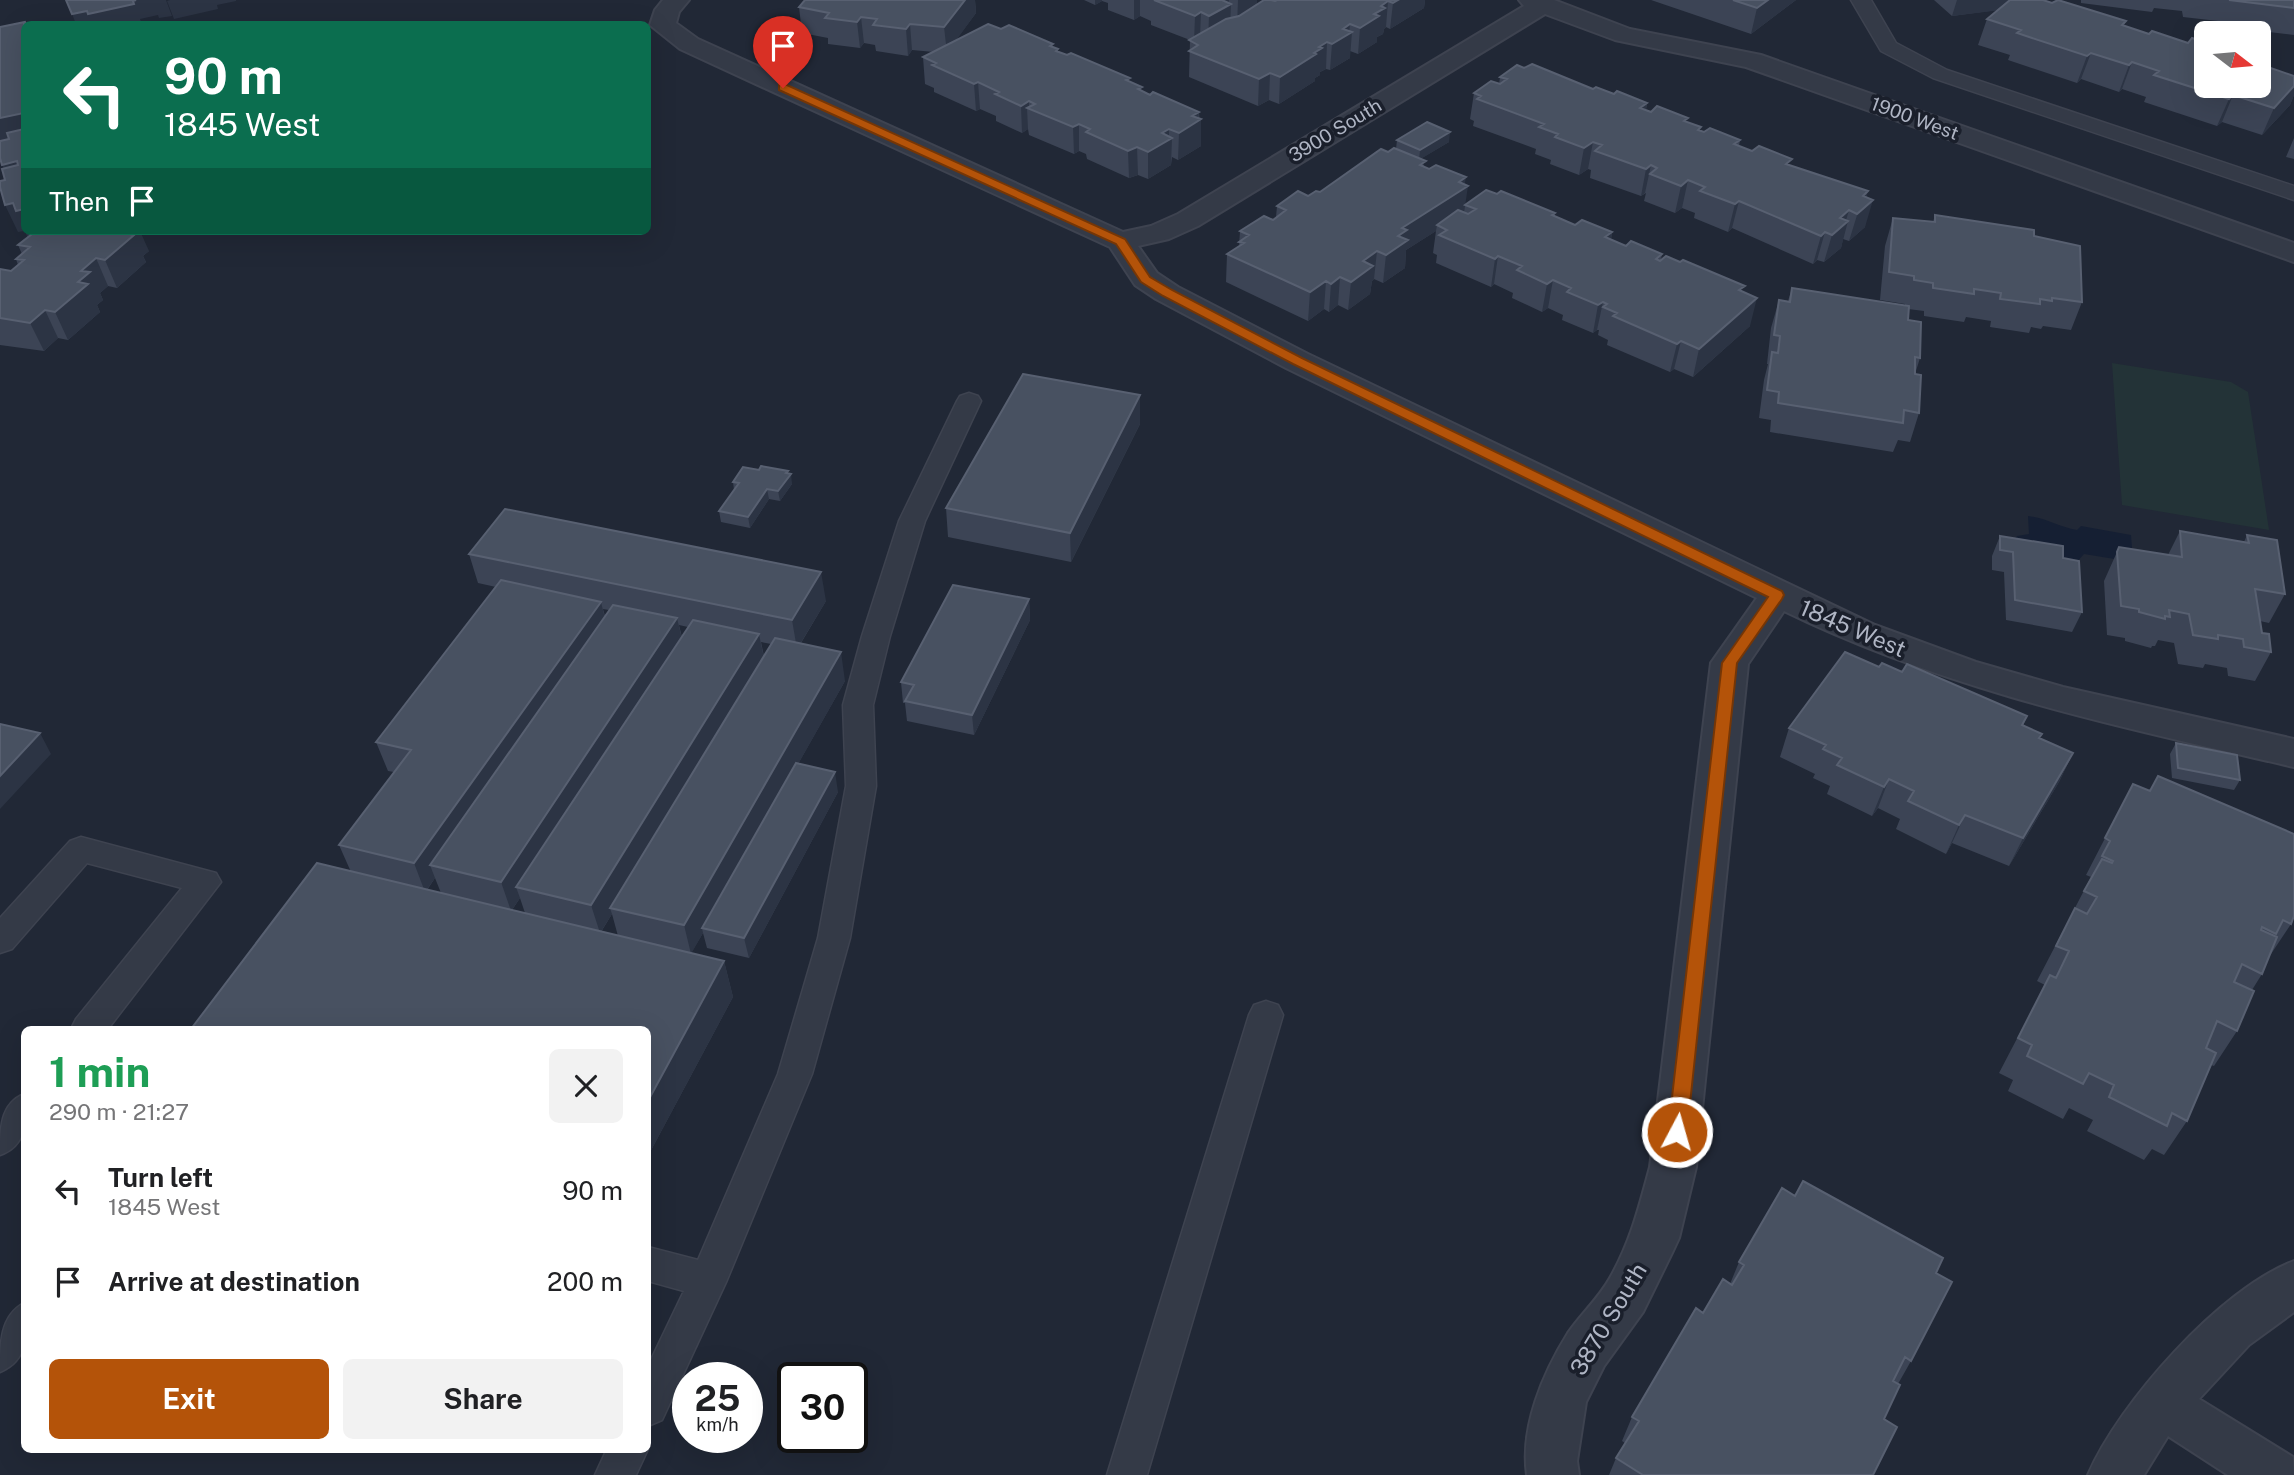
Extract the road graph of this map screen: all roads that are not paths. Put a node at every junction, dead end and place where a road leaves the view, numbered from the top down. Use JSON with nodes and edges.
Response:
{"nodes":[{"id":1,"x":1861,"y":0,"type":"edge"},
{"id":2,"x":1537,"y":2,"type":"edge"},
{"id":3,"x":670,"y":12,"type":"edge"},
{"id":4,"x":2294,"y":196,"type":"edge"},
{"id":5,"x":1121,"y":241,"type":"junction"},
{"id":6,"x":2294,"y":253,"type":"edge"},
{"id":7,"x":969,"y":401,"type":"dead end"},
{"id":8,"x":1777,"y":595,"type":"junction"},
{"id":9,"x":2294,"y":754,"type":"edge"},
{"id":10,"x":0,"y":940,"type":"edge"},
{"id":11,"x":1266,"y":1016,"type":"dead end"},
{"id":12,"x":90,"y":1026,"type":"edge"},
{"id":13,"x":21,"y":1113,"type":"edge"},
{"id":14,"x":0,"y":1140,"type":"edge"},
{"id":15,"x":651,"y":1265,"type":"edge"},
{"id":16,"x":708,"y":1280,"type":"junction"},
{"id":17,"x":2294,"y":1283,"type":"edge"},
{"id":18,"x":21,"y":1325,"type":"edge"},
{"id":19,"x":0,"y":1354,"type":"edge"},
{"id":20,"x":651,"y":1401,"type":"edge"},
{"id":21,"x":2160,"y":1403,"type":"junction"},
{"id":22,"x":626,"y":1453,"type":"edge"},
{"id":23,"x":615,"y":1475,"type":"edge"},
{"id":24,"x":1126,"y":1475,"type":"edge"},
{"id":25,"x":1553,"y":1475,"type":"edge"},
{"id":26,"x":2114,"y":1475,"type":"edge"},
{"id":27,"x":2275,"y":1475,"type":"edge"}],
"edges":[{"from":1,"to":4,"type":"lane"},
{"from":2,"to":5,"type":"street","name":"3900 South"},
{"from":2,"to":6,"type":"street","name":"1900 West"},
{"from":3,"to":5,"type":"street"},
{"from":5,"to":8,"type":"street","name":"1845 West"},
{"from":7,"to":16,"type":"lane"},
{"from":8,"to":9,"type":"street","name":"1845 West"},
{"from":8,"to":25,"type":"street","name":"3870 South"},
{"from":10,"to":12,"type":"lane"},
{"from":11,"to":24,"type":"lane"},
{"from":13,"to":14,"type":"lane"},
{"from":15,"to":16,"type":"lane"},
{"from":16,"to":20,"type":"lane"},
{"from":17,"to":21,"type":"street"},
{"from":18,"to":19,"type":"lane"},
{"from":21,"to":26,"type":"street"},
{"from":21,"to":27,"type":"street"},
{"from":22,"to":23,"type":"lane"}]}
